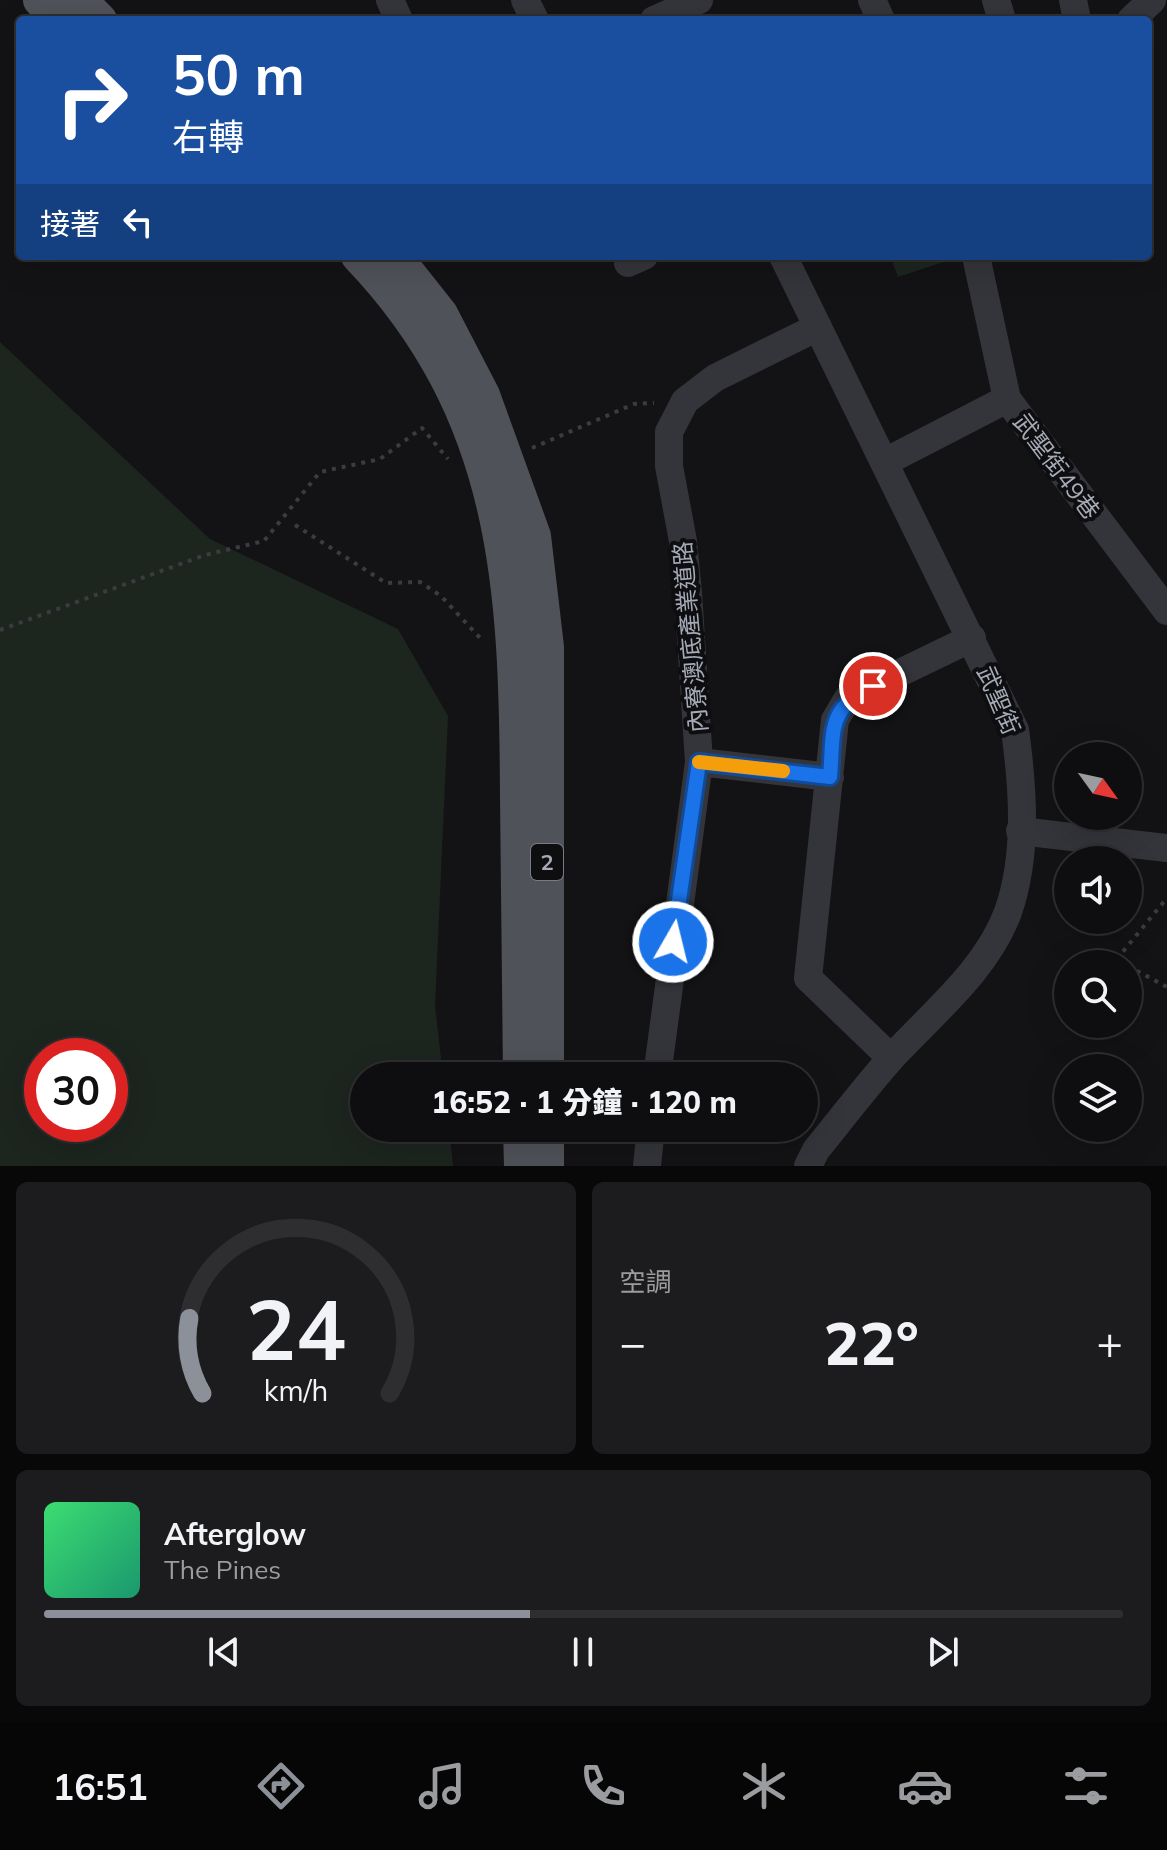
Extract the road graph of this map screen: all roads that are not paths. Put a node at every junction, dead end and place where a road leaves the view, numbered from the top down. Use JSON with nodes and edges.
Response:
{"nodes":[{"id":1,"x":40,"y":0,"type":"edge"},
{"id":2,"x":80,"y":0,"type":"edge"},
{"id":3,"x":1152,"y":0,"type":"edge"},
{"id":4,"x":54,"y":16,"type":"edge"},
{"id":5,"x":96,"y":16,"type":"edge"},
{"id":6,"x":1135,"y":16,"type":"edge"},
{"id":7,"x":362,"y":260,"type":"edge"},
{"id":8,"x":397,"y":260,"type":"edge"},
{"id":9,"x":785,"y":260,"type":"edge"},
{"id":10,"x":977,"y":260,"type":"edge"},
{"id":11,"x":427,"y":318,"type":"junction"},
{"id":12,"x":818,"y":327,"type":"junction"},
{"id":13,"x":1007,"y":399,"type":"junction"},
{"id":14,"x":885,"y":462,"type":"junction"},
{"id":15,"x":1167,"y":611,"type":"edge"},
{"id":16,"x":972,"y":638,"type":"junction"},
{"id":17,"x":526,"y":657,"type":"junction"},
{"id":18,"x":699,"y":762,"type":"junction"},
{"id":19,"x":830,"y":777,"type":"junction"},
{"id":20,"x":1020,"y":831,"type":"junction"},
{"id":21,"x":1165,"y":841,"type":"edge"},
{"id":22,"x":891,"y":1058,"type":"junction"},
{"id":23,"x":520,"y":1062,"type":"edge"},
{"id":24,"x":546,"y":1062,"type":"edge"},
{"id":25,"x":659,"y":1062,"type":"edge"},
{"id":26,"x":520,"y":1142,"type":"edge"},
{"id":27,"x":547,"y":1142,"type":"edge"},
{"id":28,"x":650,"y":1142,"type":"edge"},
{"id":29,"x":521,"y":1166,"type":"edge"},
{"id":30,"x":547,"y":1166,"type":"edge"},
{"id":31,"x":647,"y":1166,"type":"edge"},
{"id":32,"x":808,"y":1166,"type":"edge"}],
"edges":[{"from":1,"to":4,"type":"main road"},
{"from":2,"to":5,"type":"main road"},
{"from":3,"to":6,"type":"street"},
{"from":7,"to":11,"type":"main road","number":"2"},
{"from":8,"to":11,"type":"main road","number":"2"},
{"from":9,"to":12,"type":"street","name":"武聖街"},
{"from":10,"to":13,"type":"street","name":"武聖街49巷"},
{"from":11,"to":17,"type":"main road","number":"2"},
{"from":12,"to":14,"type":"street","name":"武聖街"},
{"from":12,"to":18,"type":"street","name":"內寮澳底產業道路"},
{"from":13,"to":14,"type":"street"},
{"from":13,"to":15,"type":"street","name":"武聖街49巷"},
{"from":14,"to":16,"type":"street","name":"武聖街"},
{"from":16,"to":19,"type":"street"},
{"from":16,"to":20,"type":"street","name":"武聖街"},
{"from":17,"to":23,"type":"main road","number":"2"},
{"from":17,"to":24,"type":"main road","number":"2"},
{"from":18,"to":19,"type":"street"},
{"from":18,"to":25,"type":"street","name":"內寮澳底產業道路"},
{"from":19,"to":22,"type":"street"},
{"from":20,"to":21,"type":"street"},
{"from":20,"to":22,"type":"street","name":"武聖街"},
{"from":22,"to":32,"type":"street","name":"武聖街"},
{"from":26,"to":29,"type":"main road"},
{"from":27,"to":30,"type":"main road"},
{"from":28,"to":31,"type":"street"}]}
